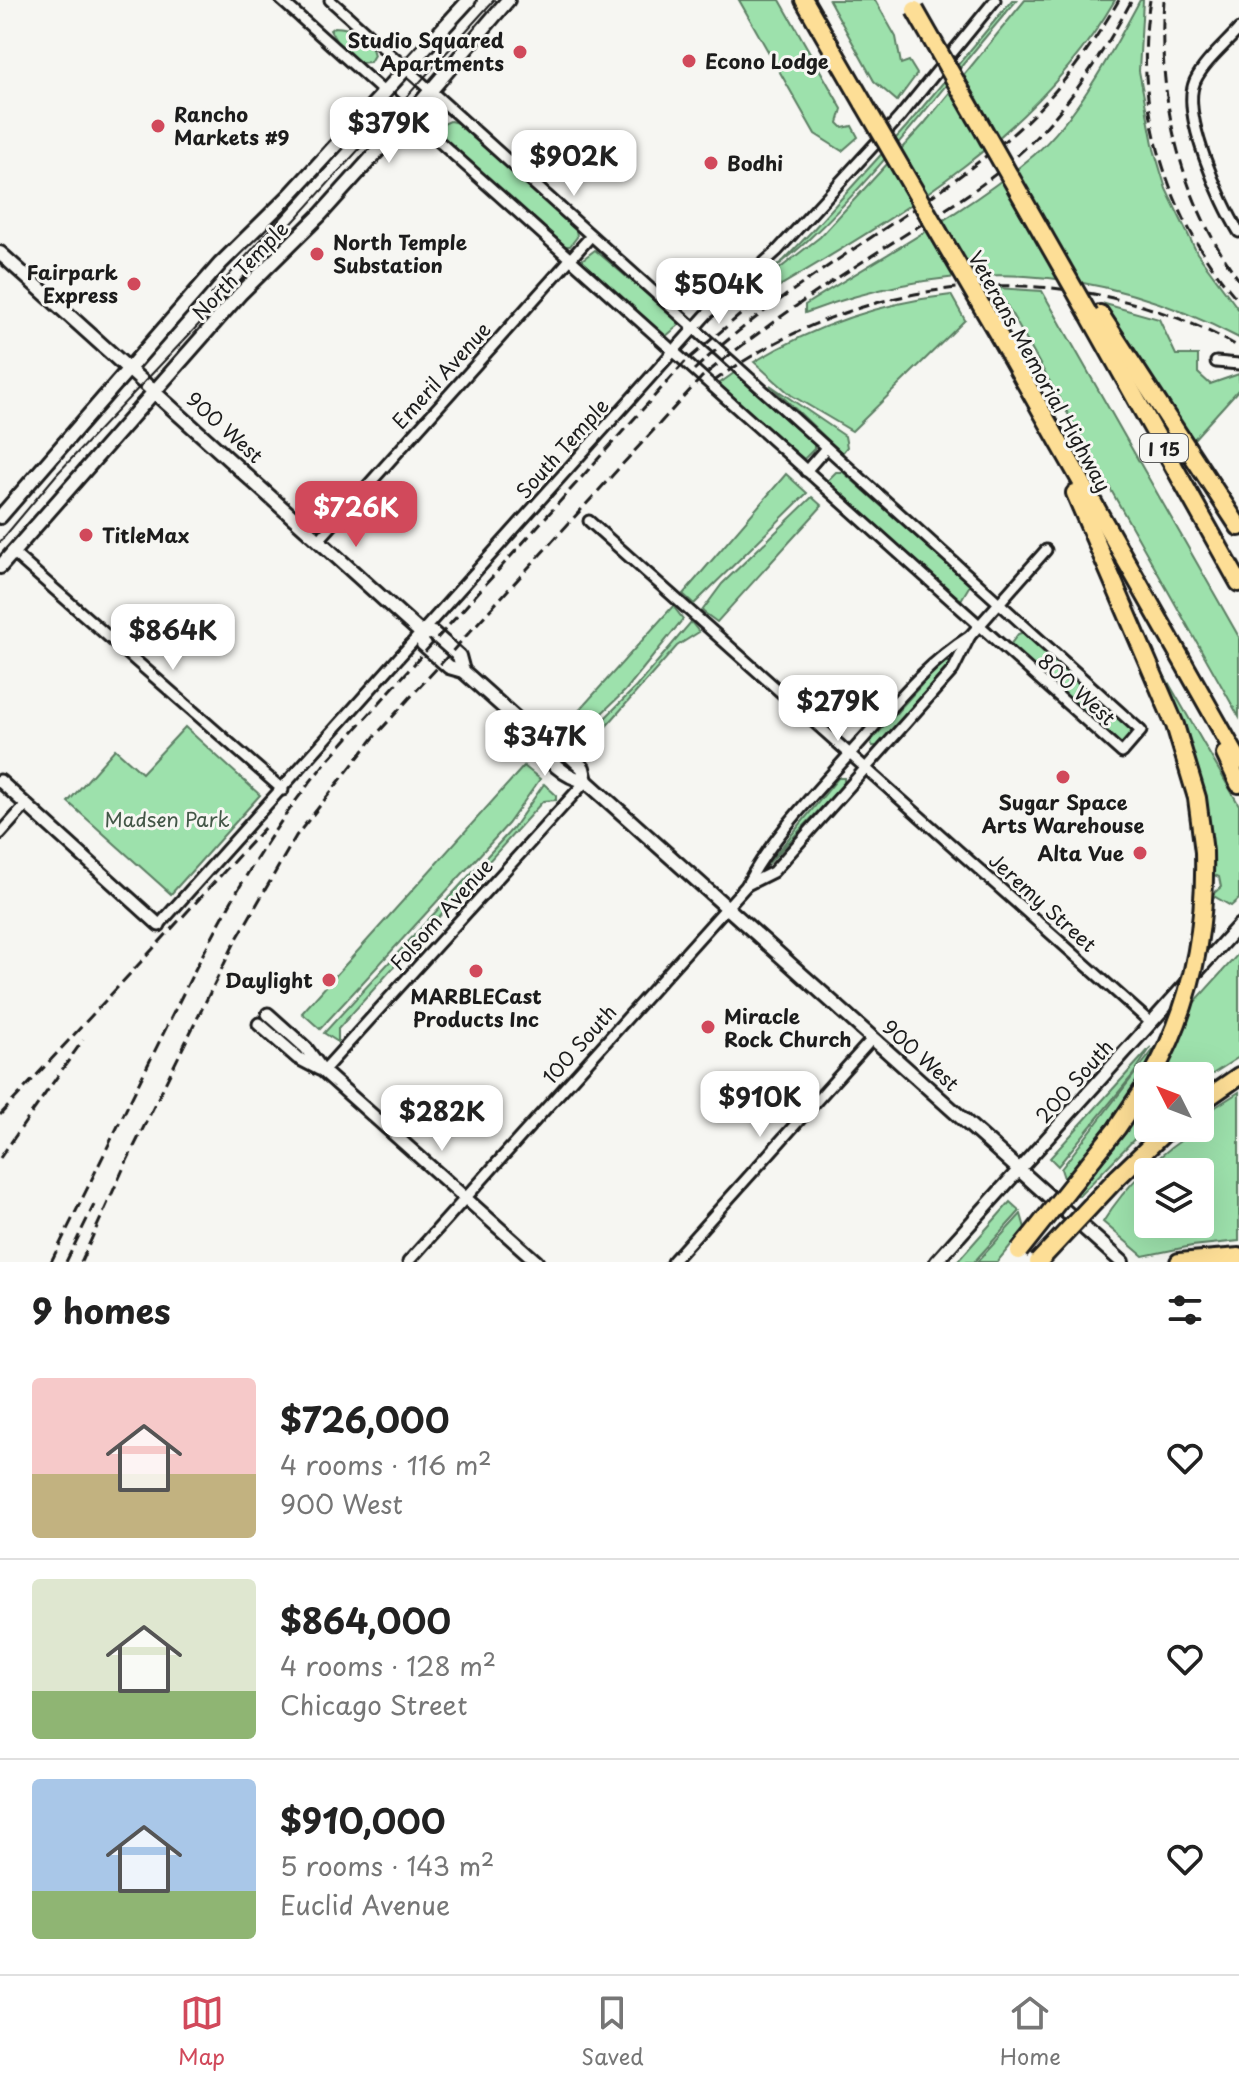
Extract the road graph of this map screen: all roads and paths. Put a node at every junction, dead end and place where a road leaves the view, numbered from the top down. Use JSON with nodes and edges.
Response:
{"nodes":[{"id":1,"x":281,"y":0,"type":"edge"},
{"id":2,"x":330,"y":0,"type":"edge"},
{"id":3,"x":469,"y":0,"type":"edge"},
{"id":4,"x":508,"y":0,"type":"edge"},
{"id":5,"x":804,"y":0,"type":"edge"},
{"id":6,"x":995,"y":0,"type":"edge"},
{"id":7,"x":912,"y":5,"type":"edge"},
{"id":8,"x":1239,"y":29,"type":"edge"},
{"id":9,"x":405,"y":67,"type":"junction"},
{"id":10,"x":384,"y":90,"type":"junction"},
{"id":11,"x":431,"y":91,"type":"junction"},
{"id":12,"x":410,"y":115,"type":"junction"},
{"id":13,"x":1239,"y":232,"type":"edge"},
{"id":14,"x":591,"y":236,"type":"junction"},
{"id":15,"x":0,"y":253,"type":"edge"},
{"id":16,"x":570,"y":260,"type":"junction"},
{"id":17,"x":1093,"y":312,"type":"junction"},
{"id":18,"x":693,"y":330,"type":"junction"},
{"id":19,"x":674,"y":351,"type":"junction"},
{"id":20,"x":1216,"y":362,"type":"dead end"},
{"id":21,"x":1239,"y":364,"type":"edge"},
{"id":22,"x":127,"y":368,"type":"junction"},
{"id":23,"x":154,"y":392,"type":"junction"},
{"id":24,"x":1040,"y":410,"type":"junction"},
{"id":25,"x":826,"y":448,"type":"junction"},
{"id":26,"x":806,"y":471,"type":"junction"},
{"id":27,"x":0,"y":517,"type":"edge"},
{"id":28,"x":589,"y":521,"type":"dead end"},
{"id":29,"x":1239,"y":527,"type":"edge"},
{"id":30,"x":319,"y":540,"type":"junction"},
{"id":31,"x":1046,"y":550,"type":"dead end"},
{"id":32,"x":12,"y":552,"type":"junction"},
{"id":33,"x":0,"y":567,"type":"edge"},
{"id":34,"x":1239,"y":583,"type":"edge"},
{"id":35,"x":998,"y":604,"type":"junction"},
{"id":36,"x":979,"y":626,"type":"junction"},
{"id":37,"x":421,"y":633,"type":"junction"},
{"id":38,"x":970,"y":636,"type":"junction"},
{"id":39,"x":1187,"y":672,"type":"junction"},
{"id":40,"x":850,"y":754,"type":"junction"},
{"id":41,"x":1239,"y":761,"type":"edge"},
{"id":42,"x":866,"y":768,"type":"junction"},
{"id":43,"x":0,"y":781,"type":"edge"},
{"id":44,"x":586,"y":781,"type":"junction"},
{"id":45,"x":1239,"y":784,"type":"edge"},
{"id":46,"x":283,"y":790,"type":"junction"},
{"id":47,"x":26,"y":805,"type":"junction"},
{"id":48,"x":0,"y":834,"type":"edge"},
{"id":49,"x":746,"y":886,"type":"junction"},
{"id":50,"x":726,"y":908,"type":"junction"},
{"id":51,"x":159,"y":925,"type":"joint"},
{"id":52,"x":1239,"y":925,"type":"edge"},
{"id":53,"x":264,"y":1019,"type":"dead end"},
{"id":54,"x":1151,"y":1023,"type":"junction"},
{"id":55,"x":872,"y":1039,"type":"junction"},
{"id":56,"x":1158,"y":1062,"type":"edge"},
{"id":57,"x":323,"y":1071,"type":"junction"},
{"id":58,"x":1239,"y":1076,"type":"edge"},
{"id":59,"x":1214,"y":1093,"type":"edge"},
{"id":60,"x":1134,"y":1103,"type":"edge"},
{"id":61,"x":1154,"y":1142,"type":"edge"},
{"id":62,"x":1019,"y":1170,"type":"junction"},
{"id":63,"x":465,"y":1197,"type":"junction"},
{"id":64,"x":1015,"y":1256,"type":"edge"},
{"id":65,"x":1239,"y":1257,"type":"edge"},
{"id":66,"x":408,"y":1262,"type":"edge"},
{"id":67,"x":537,"y":1262,"type":"edge"},
{"id":68,"x":672,"y":1262,"type":"edge"},
{"id":69,"x":936,"y":1262,"type":"edge"},
{"id":70,"x":1038,"y":1262,"type":"edge"},
{"id":71,"x":1122,"y":1262,"type":"edge"},
{"id":72,"x":1179,"y":1262,"type":"edge"}],
"edges":[{"from":1,"to":10,"type":"street","name":"800 West"},
{"from":2,"to":9,"type":"street","name":"800 West"},
{"from":3,"to":9,"type":"main road","name":"North Temple"},
{"from":4,"to":11,"type":"main road","name":"North Temple"},
{"from":5,"to":24,"type":"highway","name":"Veterans Memorial Highway","bridge":true},
{"from":6,"to":18,"type":"street","name":"South Temple"},
{"from":7,"to":17,"type":"highway","bridge":true},
{"from":8,"to":13,"type":"street"},
{"from":9,"to":10,"type":"main road","name":"North Temple"},
{"from":9,"to":11,"type":"street","name":"800 West"},
{"from":10,"to":12,"type":"street","name":"800 West"},
{"from":10,"to":22,"type":"main road","name":"North Temple"},
{"from":11,"to":12,"type":"main road","name":"North Temple"},
{"from":11,"to":14,"type":"street","name":"800 West"},
{"from":12,"to":16,"type":"street","name":"800 West"},
{"from":12,"to":23,"type":"main road","name":"North Temple"},
{"from":14,"to":16,"type":"street","name":"Emeril Avenue"},
{"from":14,"to":18,"type":"street","name":"800 West"},
{"from":15,"to":22,"type":"main road","name":"900 West"},
{"from":16,"to":19,"type":"street","name":"800 West"},
{"from":16,"to":30,"type":"street","name":"Emeril Avenue"},
{"from":17,"to":29,"type":"highway"},
{"from":17,"to":34,"type":"highway","number":"I 15"},
{"from":18,"to":19,"type":"street","name":"South Temple"},
{"from":18,"to":25,"type":"street","name":"800 West"},
{"from":19,"to":26,"type":"street","name":"800 West"},
{"from":19,"to":37,"type":"street","name":"South Temple"},
{"from":20,"to":21,"type":"street"},
{"from":22,"to":23,"type":"main road","name":"900 West"},
{"from":22,"to":27,"type":"main road","name":"North Temple"},
{"from":23,"to":30,"type":"main road","name":"900 West"},
{"from":23,"to":32,"type":"main road","name":"North Temple"},
{"from":24,"to":39,"type":"highway","name":"Veterans Memorial Highway"},
{"from":24,"to":56,"type":"highway","bridge":true},
{"from":25,"to":26,"type":"street"},
{"from":25,"to":35,"type":"street","name":"800 West"},
{"from":26,"to":36,"type":"street","name":"800 West"},
{"from":28,"to":40,"type":"street","name":"Jeremy Street"},
{"from":30,"to":37,"type":"main road","name":"900 West"},
{"from":31,"to":35,"type":"street","name":"100 South"},
{"from":32,"to":33,"type":"main road","name":"North Temple"},
{"from":32,"to":46,"type":"street"},
{"from":35,"to":36,"type":"street","name":"100 South"},
{"from":35,"to":36,"type":"street","name":"800 West"},
{"from":36,"to":38,"type":"street","name":"100 South"},
{"from":37,"to":44,"type":"main road","name":"900 West"},
{"from":37,"to":46,"type":"street","name":"South Temple"},
{"from":38,"to":40,"type":"street","name":"100 South"},
{"from":38,"to":42,"type":"street","name":"100 South"},
{"from":39,"to":41,"type":"highway","name":"Veterans Memorial Highway"},
{"from":39,"to":45,"type":"highway"},
{"from":40,"to":42,"type":"street","name":"Jeremy Street"},
{"from":40,"to":49,"type":"street","name":"100 South"},
{"from":42,"to":49,"type":"street","name":"100 South"},
{"from":42,"to":54,"type":"street","name":"Jeremy Street"},
{"from":43,"to":47,"type":"street"},
{"from":44,"to":50,"type":"main road","name":"900 West"},
{"from":44,"to":57,"type":"street","name":"Folsom Avenue"},
{"from":46,"to":51,"type":"street","name":"South Temple"},
{"from":47,"to":48,"type":"street"},
{"from":47,"to":51,"type":"street"},
{"from":49,"to":50,"type":"street","name":"100 South"},
{"from":50,"to":55,"type":"main road","name":"900 West"},
{"from":50,"to":63,"type":"street","name":"100 South"},
{"from":52,"to":54,"type":"street","name":"200 South"},
{"from":53,"to":57,"type":"street"},
{"from":54,"to":62,"type":"street","name":"200 South"},
{"from":55,"to":62,"type":"main road","name":"900 West"},
{"from":55,"to":68,"type":"street"},
{"from":57,"to":63,"type":"street"},
{"from":58,"to":59,"type":"highway"},
{"from":60,"to":64,"type":"highway","bridge":true},
{"from":61,"to":70,"type":"highway","bridge":true},
{"from":62,"to":69,"type":"street","name":"200 South"},
{"from":62,"to":71,"type":"main road","name":"900 West"},
{"from":63,"to":66,"type":"street","name":"100 South"},
{"from":63,"to":67,"type":"street"},
{"from":65,"to":72,"type":"highway"}]}
